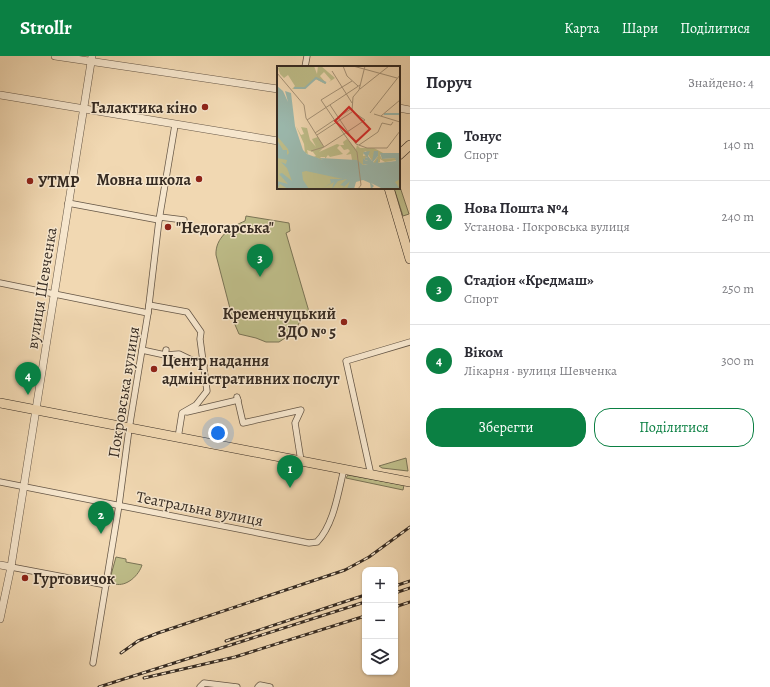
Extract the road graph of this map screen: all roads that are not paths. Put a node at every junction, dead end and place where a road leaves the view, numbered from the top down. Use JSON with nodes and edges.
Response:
{"nodes":[{"id":1,"x":55,"y":56,"type":"edge"},
{"id":2,"x":307,"y":56,"type":"edge"},
{"id":3,"x":91,"y":59,"type":"edge"},
{"id":4,"x":305,"y":66,"type":"edge"},
{"id":5,"x":277,"y":89,"type":"edge"},
{"id":6,"x":0,"y":96,"type":"edge"},
{"id":7,"x":400,"y":108,"type":"edge"},
{"id":8,"x":83,"y":109,"type":"junction"},
{"id":9,"x":410,"y":110,"type":"edge"},
{"id":10,"x":175,"y":125,"type":"junction"},
{"id":11,"x":277,"y":141,"type":"edge"},
{"id":12,"x":410,"y":145,"type":"edge"},
{"id":13,"x":400,"y":154,"type":"edge"},
{"id":14,"x":389,"y":189,"type":"edge"},
{"id":15,"x":68,"y":203,"type":"junction"},
{"id":16,"x":159,"y":218,"type":"junction"},
{"id":17,"x":184,"y":220,"type":"dead end"},
{"id":18,"x":410,"y":259,"type":"edge"},
{"id":19,"x":0,"y":283,"type":"edge"},
{"id":20,"x":54,"y":293,"type":"junction"},
{"id":21,"x":149,"y":305,"type":"junction"},
{"id":22,"x":148,"y":313,"type":"junction"},
{"id":23,"x":410,"y":342,"type":"edge"},
{"id":24,"x":142,"y":350,"type":"junction"},
{"id":25,"x":204,"y":366,"type":"junction"},
{"id":26,"x":0,"y":403,"type":"edge"},
{"id":27,"x":36,"y":410,"type":"junction"},
{"id":28,"x":182,"y":413,"type":"junction"},
{"id":29,"x":129,"y":428,"type":"junction"},
{"id":30,"x":178,"y":438,"type":"junction"},
{"id":31,"x":300,"y":461,"type":"junction"},
{"id":32,"x":344,"y":469,"type":"junction"},
{"id":33,"x":371,"y":475,"type":"junction"},
{"id":34,"x":0,"y":482,"type":"edge"},
{"id":35,"x":410,"y":482,"type":"edge"},
{"id":36,"x":23,"y":487,"type":"junction"},
{"id":37,"x":120,"y":505,"type":"junction"},
{"id":38,"x":0,"y":565,"type":"edge"},
{"id":39,"x":11,"y":567,"type":"junction"},
{"id":40,"x":106,"y":585,"type":"junction"},
{"id":41,"x":0,"y":620,"type":"edge"},
{"id":42,"x":93,"y":663,"type":"dead end"},
{"id":43,"x":200,"y":687,"type":"edge"},
{"id":44,"x":237,"y":687,"type":"edge"},
{"id":45,"x":258,"y":687,"type":"edge"},
{"id":46,"x":270,"y":687,"type":"edge"}],
"edges":[{"from":1,"to":3,"type":"street"},
{"from":2,"to":4,"type":"street"},
{"from":3,"to":5,"type":"street"},
{"from":3,"to":8,"type":"street","name":"вулиця Шевченка"},
{"from":6,"to":8,"type":"street"},
{"from":7,"to":9,"type":"street"},
{"from":8,"to":10,"type":"street"},
{"from":8,"to":15,"type":"street","name":"вулиця Шевченка"},
{"from":10,"to":11,"type":"street"},
{"from":10,"to":16,"type":"street","name":"Покровська вулиця"},
{"from":12,"to":13,"type":"highway"},
{"from":14,"to":18,"type":"highway"},
{"from":15,"to":16,"type":"street"},
{"from":15,"to":20,"type":"street","name":"вулиця Шевченка"},
{"from":16,"to":17,"type":"street"},
{"from":16,"to":21,"type":"street","name":"Покровська вулиця"},
{"from":19,"to":20,"type":"street"},
{"from":20,"to":22,"type":"street"},
{"from":20,"to":27,"type":"street","name":"вулиця Шевченка"},
{"from":21,"to":22,"type":"street","name":"Покровська вулиця"},
{"from":21,"to":25,"type":"street"},
{"from":22,"to":24,"type":"street","name":"Покровська вулиця"},
{"from":23,"to":33,"type":"street"},
{"from":24,"to":25,"type":"street"},
{"from":24,"to":29,"type":"street","name":"Покровська вулиця"},
{"from":25,"to":28,"type":"street"},
{"from":26,"to":27,"type":"highway"},
{"from":27,"to":29,"type":"highway"},
{"from":27,"to":36,"type":"street","name":"вулиця Шевченка"},
{"from":28,"to":30,"type":"street"},
{"from":28,"to":31,"type":"street"},
{"from":29,"to":30,"type":"highway"},
{"from":29,"to":37,"type":"street","name":"Покровська вулиця"},
{"from":30,"to":31,"type":"highway"},
{"from":31,"to":32,"type":"highway"},
{"from":32,"to":33,"type":"highway"},
{"from":32,"to":37,"type":"street","name":"Театральна вулиця"},
{"from":33,"to":35,"type":"highway"},
{"from":34,"to":36,"type":"street","name":"Театральна вулиця"},
{"from":36,"to":37,"type":"street","name":"Театральна вулиця"},
{"from":36,"to":39,"type":"street","name":"вулиця Шевченка"},
{"from":37,"to":40,"type":"street","name":"Покровська вулиця"},
{"from":38,"to":39,"type":"street"},
{"from":39,"to":40,"type":"street"},
{"from":39,"to":41,"type":"street","name":"вулиця Шевченка"},
{"from":40,"to":42,"type":"street","name":"Покровська вулиця"},
{"from":43,"to":44,"type":"street"},
{"from":45,"to":46,"type":"street"}]}
